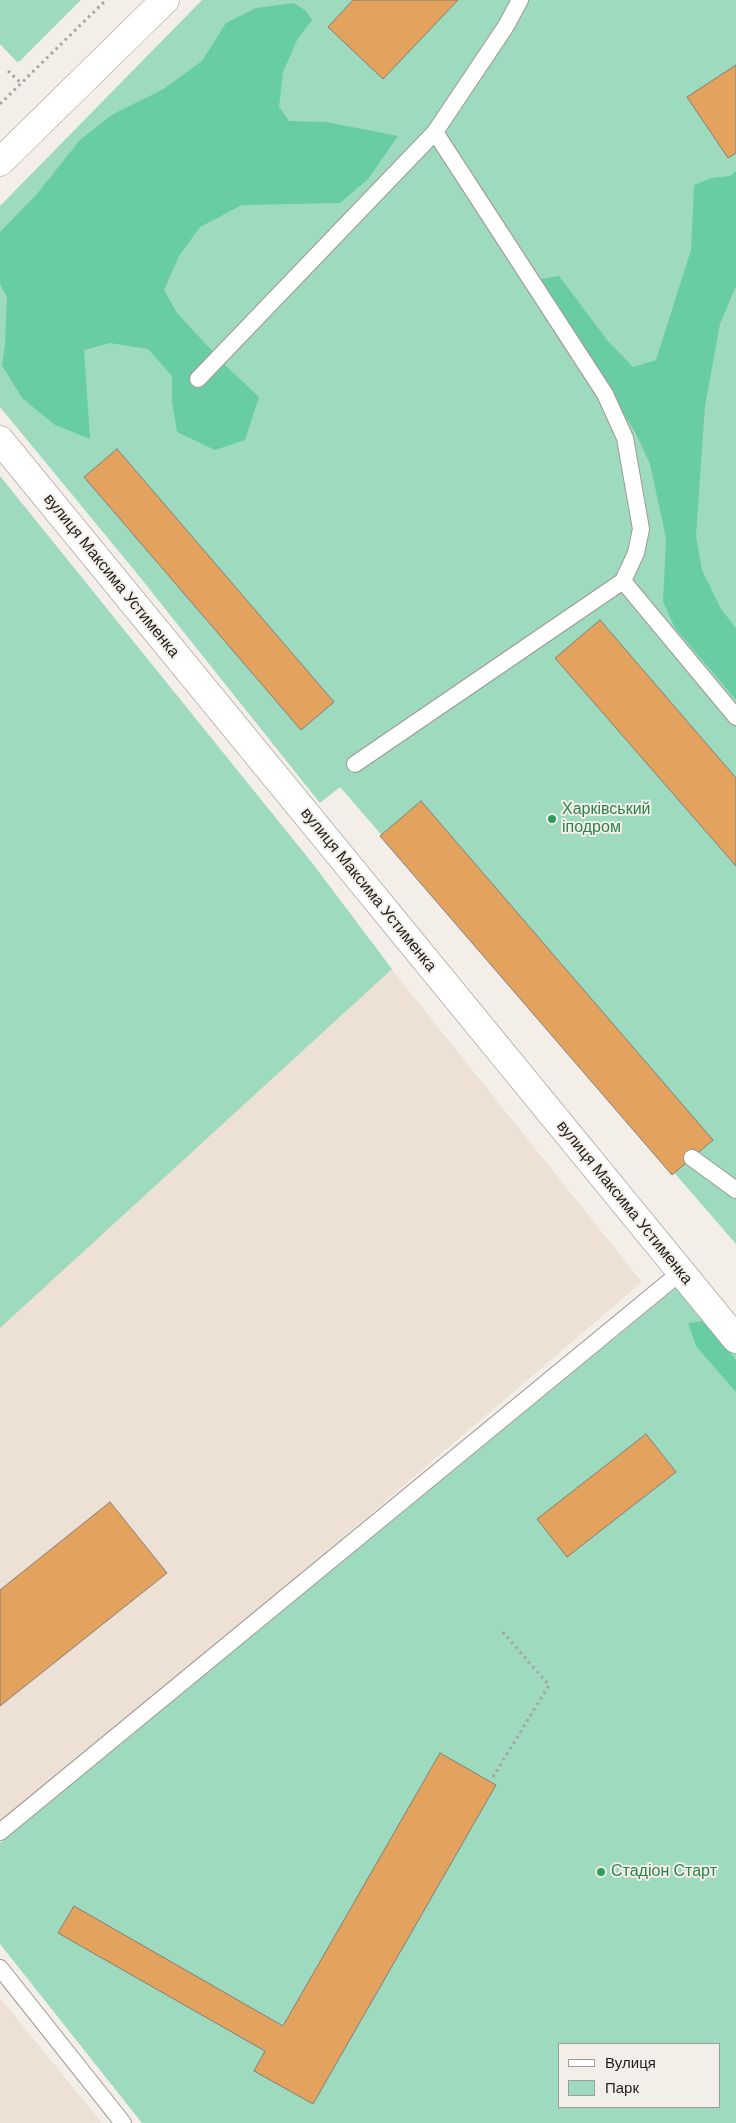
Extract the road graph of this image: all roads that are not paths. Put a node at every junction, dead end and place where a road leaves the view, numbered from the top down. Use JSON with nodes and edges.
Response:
{"nodes":[{"id":1,"x":165,"y":0,"type":"edge"},
{"id":2,"x":520,"y":0,"type":"edge"},
{"id":3,"x":435,"y":132,"type":"junction"},
{"id":4,"x":0,"y":162,"type":"edge"},
{"id":5,"x":198,"y":379,"type":"dead end"},
{"id":6,"x":0,"y":440,"type":"edge"},
{"id":7,"x":623,"y":581,"type":"junction"},
{"id":8,"x":736,"y":717,"type":"edge"},
{"id":9,"x":355,"y":764,"type":"dead end"},
{"id":10,"x":692,"y":1158,"type":"dead end"},
{"id":11,"x":736,"y":1190,"type":"edge"},
{"id":12,"x":681,"y":1272,"type":"junction"},
{"id":13,"x":736,"y":1339,"type":"edge"},
{"id":14,"x":0,"y":1832,"type":"edge"},
{"id":15,"x":0,"y":1968,"type":"edge"},
{"id":16,"x":122,"y":2123,"type":"edge"}],
"edges":[{"from":1,"to":4,"type":"street"},
{"from":2,"to":3,"type":"lane"},
{"from":3,"to":5,"type":"lane"},
{"from":3,"to":7,"type":"lane"},
{"from":6,"to":12,"type":"street","name":"вулиця Максима Устименка"},
{"from":7,"to":8,"type":"lane"},
{"from":7,"to":9,"type":"lane"},
{"from":10,"to":11,"type":"lane"},
{"from":12,"to":13,"type":"street","name":"вулиця Максима Устименка"},
{"from":12,"to":14,"type":"lane"},
{"from":15,"to":16,"type":"lane"}]}
